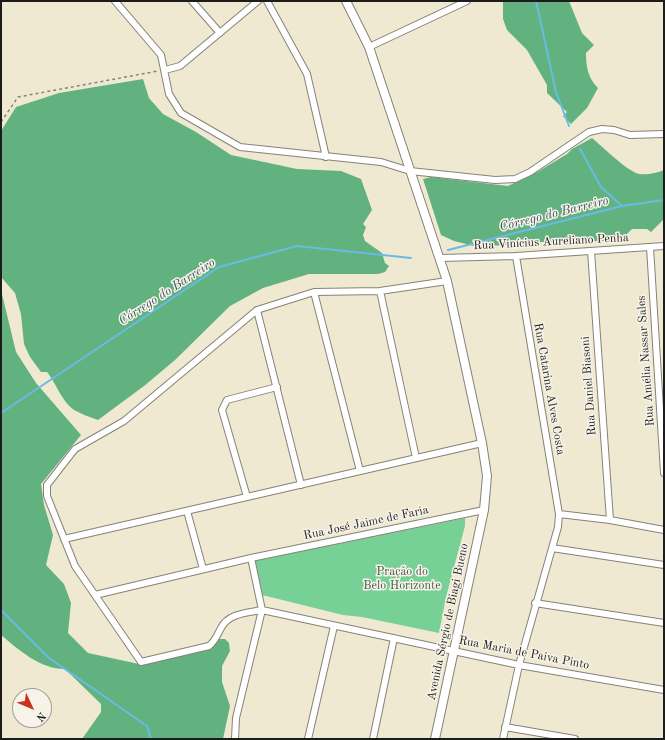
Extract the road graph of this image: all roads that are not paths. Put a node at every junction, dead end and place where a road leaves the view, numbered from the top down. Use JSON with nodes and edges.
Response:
{"nodes":[{"id":1,"x":115,"y":1,"type":"edge"},
{"id":2,"x":192,"y":1,"type":"edge"},
{"id":3,"x":258,"y":1,"type":"edge"},
{"id":4,"x":267,"y":1,"type":"edge"},
{"id":5,"x":346,"y":1,"type":"edge"},
{"id":6,"x":467,"y":1,"type":"edge"},
{"id":7,"x":220,"y":33,"type":"junction"},
{"id":8,"x":370,"y":47,"type":"junction"},
{"id":9,"x":165,"y":70,"type":"junction"},
{"id":10,"x":664,"y":134,"type":"edge"},
{"id":11,"x":326,"y":157,"type":"junction"},
{"id":12,"x":410,"y":171,"type":"junction"},
{"id":13,"x":664,"y":246,"type":"edge"},
{"id":14,"x":650,"y":247,"type":"junction"},
{"id":15,"x":591,"y":251,"type":"junction"},
{"id":16,"x":516,"y":256,"type":"junction"},
{"id":17,"x":440,"y":258,"type":"junction"},
{"id":18,"x":447,"y":281,"type":"junction"},
{"id":19,"x":380,"y":291,"type":"junction"},
{"id":20,"x":314,"y":292,"type":"junction"},
{"id":21,"x":258,"y":310,"type":"junction"},
{"id":22,"x":277,"y":387,"type":"junction"},
{"id":23,"x":482,"y":443,"type":"junction"},
{"id":24,"x":416,"y":458,"type":"junction"},
{"id":25,"x":360,"y":471,"type":"junction"},
{"id":26,"x":664,"y":473,"type":"edge"},
{"id":27,"x":301,"y":485,"type":"junction"},
{"id":28,"x":247,"y":497,"type":"junction"},
{"id":29,"x":484,"y":510,"type":"junction"},
{"id":30,"x":187,"y":511,"type":"junction"},
{"id":31,"x":559,"y":514,"type":"junction"},
{"id":32,"x":610,"y":520,"type":"junction"},
{"id":33,"x":664,"y":530,"type":"edge"},
{"id":34,"x":64,"y":538,"type":"junction"},
{"id":35,"x":552,"y":548,"type":"junction"},
{"id":36,"x":251,"y":558,"type":"junction"},
{"id":37,"x":664,"y":565,"type":"edge"},
{"id":38,"x":204,"y":569,"type":"junction"},
{"id":39,"x":95,"y":595,"type":"junction"},
{"id":40,"x":535,"y":603,"type":"junction"},
{"id":41,"x":262,"y":610,"type":"junction"},
{"id":42,"x":664,"y":623,"type":"edge"},
{"id":43,"x":334,"y":626,"type":"junction"},
{"id":44,"x":394,"y":638,"type":"junction"},
{"id":45,"x":454,"y":650,"type":"junction"},
{"id":46,"x":519,"y":665,"type":"junction"},
{"id":47,"x":664,"y":690,"type":"edge"},
{"id":48,"x":505,"y":727,"type":"junction"},
{"id":49,"x":235,"y":739,"type":"edge"},
{"id":50,"x":308,"y":739,"type":"edge"},
{"id":51,"x":373,"y":739,"type":"edge"},
{"id":52,"x":435,"y":739,"type":"edge"},
{"id":53,"x":503,"y":739,"type":"edge"},
{"id":54,"x":575,"y":739,"type":"edge"}],
"edges":[{"from":1,"to":9,"type":"street"},
{"from":2,"to":7,"type":"street"},
{"from":3,"to":7,"type":"street"},
{"from":4,"to":11,"type":"street"},
{"from":5,"to":8,"type":"street","name":"Avenida Sérgio de Biagi Bueno"},
{"from":6,"to":8,"type":"street"},
{"from":7,"to":9,"type":"street"},
{"from":8,"to":12,"type":"street","name":"Avenida Sérgio de Biagi Bueno"},
{"from":9,"to":11,"type":"street"},
{"from":10,"to":12,"type":"street"},
{"from":11,"to":12,"type":"street"},
{"from":12,"to":17,"type":"street","name":"Avenida Sérgio de Biagi Bueno"},
{"from":13,"to":14,"type":"street","name":"Rua Vinícius Aureliano Penha"},
{"from":14,"to":15,"type":"street","name":"Rua Vinícius Aureliano Penha"},
{"from":14,"to":26,"type":"street","name":"Rua Amélia Nassar Sales"},
{"from":15,"to":16,"type":"street","name":"Rua Vinícius Aureliano Penha"},
{"from":15,"to":32,"type":"street","name":"Rua Daniel Biasoni"},
{"from":16,"to":17,"type":"street","name":"Rua Vinícius Aureliano Penha"},
{"from":16,"to":31,"type":"street","name":"Rua Catarina Alves Costa"},
{"from":17,"to":18,"type":"street","name":"Avenida Sérgio de Biagi Bueno"},
{"from":18,"to":19,"type":"street"},
{"from":18,"to":23,"type":"street","name":"Avenida Sérgio de Biagi Bueno"},
{"from":19,"to":20,"type":"street"},
{"from":19,"to":24,"type":"street"},
{"from":20,"to":21,"type":"street"},
{"from":20,"to":25,"type":"street"},
{"from":21,"to":22,"type":"street"},
{"from":21,"to":34,"type":"street"},
{"from":22,"to":27,"type":"street"},
{"from":22,"to":28,"type":"street"},
{"from":23,"to":24,"type":"street"},
{"from":23,"to":29,"type":"street","name":"Avenida Sérgio de Biagi Bueno"},
{"from":24,"to":25,"type":"street"},
{"from":25,"to":27,"type":"street"},
{"from":27,"to":28,"type":"street"},
{"from":28,"to":30,"type":"street"},
{"from":29,"to":36,"type":"street","name":"Rua José Jaime de Faria"},
{"from":29,"to":45,"type":"street","name":"Avenida Sérgio de Biagi Bueno"},
{"from":30,"to":34,"type":"street"},
{"from":30,"to":38,"type":"street"},
{"from":31,"to":32,"type":"street"},
{"from":31,"to":35,"type":"street","name":"Rua Catarina Alves Costa"},
{"from":32,"to":33,"type":"street"},
{"from":34,"to":39,"type":"street"},
{"from":35,"to":37,"type":"street"},
{"from":35,"to":40,"type":"street","name":"Rua Catarina Alves Costa"},
{"from":36,"to":38,"type":"street","name":"Rua José Jaime de Faria"},
{"from":36,"to":41,"type":"street"},
{"from":38,"to":39,"type":"street","name":"Rua José Jaime de Faria"},
{"from":39,"to":41,"type":"street"},
{"from":40,"to":42,"type":"street"},
{"from":40,"to":46,"type":"street","name":"Rua Catarina Alves Costa"},
{"from":41,"to":43,"type":"street","name":"Rua Maria de Paiva Pinto"},
{"from":41,"to":49,"type":"street"},
{"from":43,"to":44,"type":"street","name":"Rua Maria de Paiva Pinto"},
{"from":43,"to":50,"type":"street"},
{"from":44,"to":45,"type":"street","name":"Rua Maria de Paiva Pinto"},
{"from":44,"to":51,"type":"street"},
{"from":45,"to":46,"type":"street","name":"Rua Maria de Paiva Pinto"},
{"from":45,"to":52,"type":"street","name":"Avenida Sérgio de Biagi Bueno"},
{"from":46,"to":47,"type":"street","name":"Rua Maria de Paiva Pinto"},
{"from":46,"to":48,"type":"street","name":"Rua Catarina Alves Costa"},
{"from":48,"to":53,"type":"street","name":"Rua Catarina Alves Costa"},
{"from":48,"to":54,"type":"street"}]}
